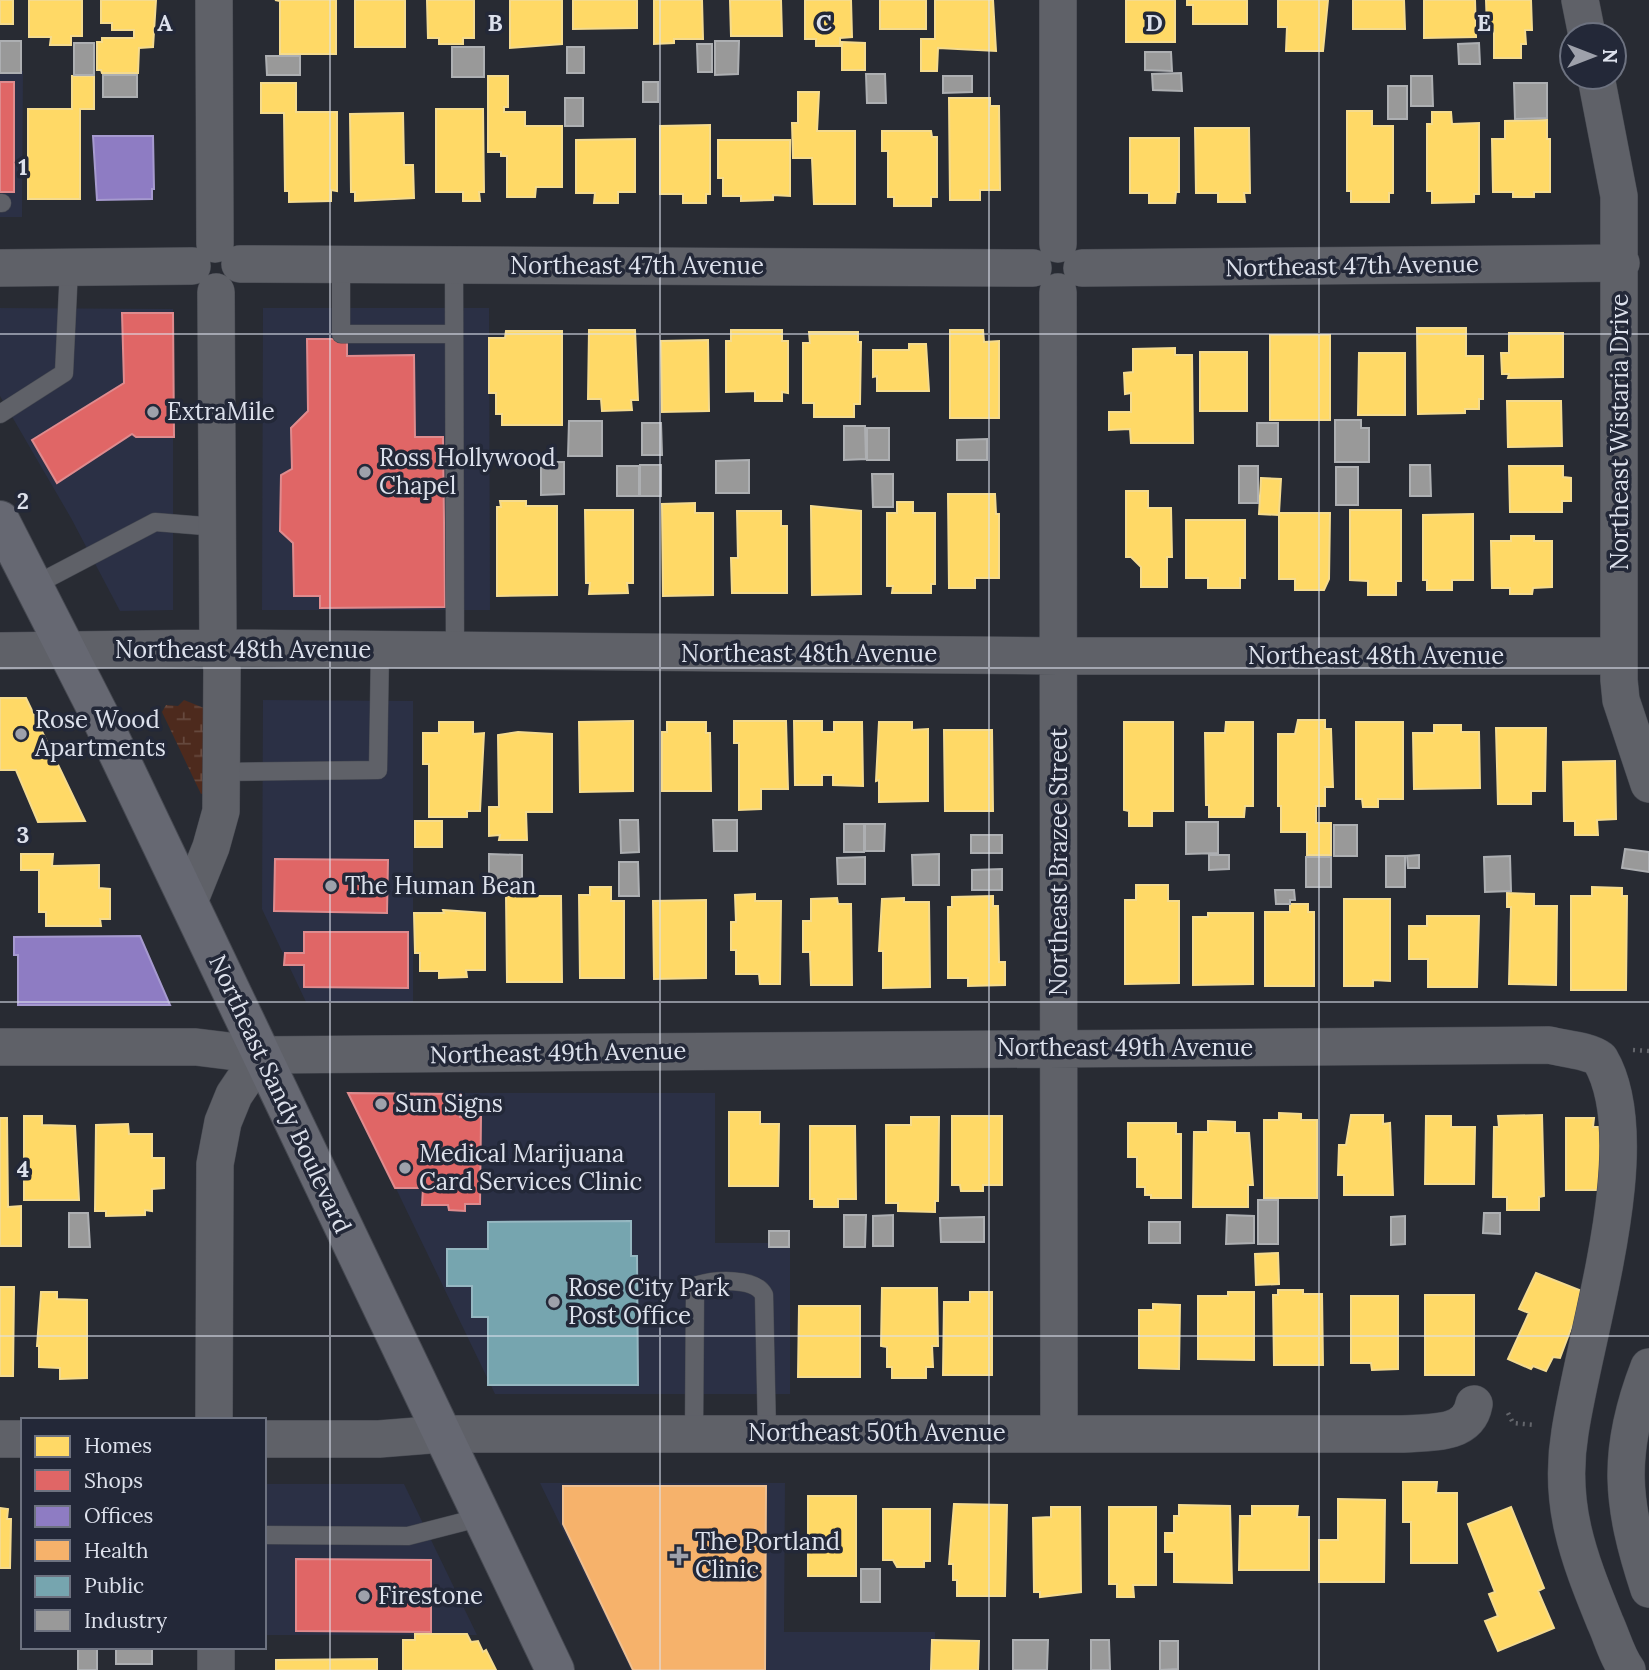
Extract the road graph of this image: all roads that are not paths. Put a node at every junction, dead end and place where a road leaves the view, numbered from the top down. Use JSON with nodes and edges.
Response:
{"nodes":[{"id":1,"x":214,"y":0,"type":"edge"},
{"id":2,"x":1058,"y":0,"type":"edge"},
{"id":3,"x":1580,"y":0,"type":"edge"},
{"id":4,"x":1584,"y":21,"type":"edge"},
{"id":5,"x":1599,"y":91,"type":"edge"},
{"id":6,"x":1649,"y":228,"type":"edge"},
{"id":7,"x":1621,"y":263,"type":"junction"},
{"id":8,"x":341,"y":265,"type":"junction"},
{"id":9,"x":454,"y":265,"type":"junction"},
{"id":10,"x":216,"y":267,"type":"junction"},
{"id":11,"x":0,"y":268,"type":"edge"},
{"id":12,"x":69,"y":268,"type":"junction"},
{"id":13,"x":1058,"y":268,"type":"junction"},
{"id":14,"x":453,"y":334,"type":"junction"},
{"id":15,"x":0,"y":414,"type":"edge"},
{"id":16,"x":0,"y":520,"type":"edge"},
{"id":17,"x":217,"y":527,"type":"junction"},
{"id":18,"x":34,"y":585,"type":"junction"},
{"id":19,"x":218,"y":648,"type":"junction"},
{"id":20,"x":380,"y":650,"type":"junction"},
{"id":21,"x":0,"y":651,"type":"edge"},
{"id":22,"x":68,"y":651,"type":"junction"},
{"id":23,"x":455,"y":651,"type":"junction"},
{"id":24,"x":1058,"y":656,"type":"junction"},
{"id":25,"x":1619,"y":656,"type":"junction"},
{"id":26,"x":222,"y":772,"type":"junction"},
{"id":27,"x":1649,"y":784,"type":"edge"},
{"id":28,"x":189,"y":902,"type":"junction"},
{"id":29,"x":0,"y":1046,"type":"edge"},
{"id":30,"x":1060,"y":1048,"type":"junction"},
{"id":31,"x":261,"y":1055,"type":"junction"},
{"id":32,"x":1649,"y":1367,"type":"edge"},
{"id":33,"x":1474,"y":1404,"type":"road end"},
{"id":34,"x":214,"y":1418,"type":"edge"},
{"id":35,"x":694,"y":1433,"type":"junction"},
{"id":36,"x":767,"y":1433,"type":"junction"},
{"id":37,"x":1059,"y":1433,"type":"junction"},
{"id":38,"x":442,"y":1434,"type":"junction"},
{"id":39,"x":0,"y":1439,"type":"edge"},
{"id":40,"x":21,"y":1439,"type":"edge"},
{"id":41,"x":266,"y":1439,"type":"edge"},
{"id":42,"x":482,"y":1517,"type":"junction"},
{"id":43,"x":266,"y":1535,"type":"edge"},
{"id":44,"x":1649,"y":1589,"type":"edge"},
{"id":45,"x":216,"y":1649,"type":"edge"},
{"id":46,"x":216,"y":1670,"type":"edge"},
{"id":47,"x":555,"y":1670,"type":"edge"},
{"id":48,"x":1628,"y":1670,"type":"edge"}],
"edges":[{"from":1,"to":10,"type":"street"},
{"from":2,"to":13,"type":"street","name":"Northeast Brazee Street"},
{"from":3,"to":4,"type":"street"},
{"from":5,"to":7,"type":"street","name":"Northeast Wistaria Drive"},
{"from":6,"to":7,"type":"street"},
{"from":7,"to":13,"type":"street","name":"Northeast 47th Avenue"},
{"from":7,"to":25,"type":"street","name":"Northeast Wistaria Drive"},
{"from":8,"to":9,"type":"street","name":"Northeast 47th Avenue"},
{"from":8,"to":10,"type":"street","name":"Northeast 47th Avenue"},
{"from":8,"to":14,"type":"lane"},
{"from":9,"to":13,"type":"street","name":"Northeast 47th Avenue"},
{"from":9,"to":14,"type":"lane"},
{"from":10,"to":12,"type":"street","name":"Northeast 47th Avenue"},
{"from":10,"to":17,"type":"street"},
{"from":11,"to":12,"type":"street","name":"Northeast 47th Avenue"},
{"from":12,"to":15,"type":"lane"},
{"from":13,"to":24,"type":"street","name":"Northeast Brazee Street"},
{"from":14,"to":23,"type":"lane"},
{"from":16,"to":18,"type":"main road","name":"Northeast Sandy Boulevard"},
{"from":17,"to":18,"type":"lane"},
{"from":17,"to":19,"type":"street"},
{"from":18,"to":22,"type":"main road","name":"Northeast Sandy Boulevard"},
{"from":19,"to":20,"type":"street","name":"Northeast 48th Avenue"},
{"from":19,"to":22,"type":"street","name":"Northeast 48th Avenue"},
{"from":19,"to":26,"type":"street"},
{"from":20,"to":23,"type":"street","name":"Northeast 48th Avenue"},
{"from":20,"to":26,"type":"lane"},
{"from":21,"to":22,"type":"street","name":"Northeast 48th Avenue"},
{"from":22,"to":28,"type":"main road","name":"Northeast Sandy Boulevard"},
{"from":23,"to":24,"type":"street","name":"Northeast 48th Avenue"},
{"from":24,"to":25,"type":"street","name":"Northeast 48th Avenue"},
{"from":24,"to":30,"type":"street","name":"Northeast Brazee Street"},
{"from":25,"to":27,"type":"street","name":"Northeast Wistaria Drive"},
{"from":26,"to":28,"type":"street"},
{"from":28,"to":31,"type":"main road","name":"Northeast Sandy Boulevard"},
{"from":29,"to":31,"type":"street","name":"Northeast 49th Avenue"},
{"from":30,"to":31,"type":"street","name":"Northeast 49th Avenue"},
{"from":30,"to":37,"type":"street","name":"Northeast Brazee Street"},
{"from":30,"to":48,"type":"street","name":"Northeast 49th Avenue"},
{"from":31,"to":34,"type":"street"},
{"from":31,"to":38,"type":"main road","name":"Northeast Sandy Boulevard"},
{"from":32,"to":44,"type":"street"},
{"from":33,"to":37,"type":"street","name":"Northeast 50th Avenue"},
{"from":35,"to":36,"type":"street","name":"Northeast 50th Avenue"},
{"from":35,"to":36,"type":"lane"},
{"from":35,"to":38,"type":"street","name":"Northeast 50th Avenue"},
{"from":36,"to":37,"type":"street","name":"Northeast 50th Avenue"},
{"from":38,"to":41,"type":"street","name":"Northeast 50th Avenue"},
{"from":38,"to":42,"type":"main road","name":"Northeast Sandy Boulevard"},
{"from":39,"to":40,"type":"street"},
{"from":42,"to":43,"type":"lane"},
{"from":42,"to":47,"type":"main road","name":"Northeast Sandy Boulevard"},
{"from":45,"to":46,"type":"street"}]}
